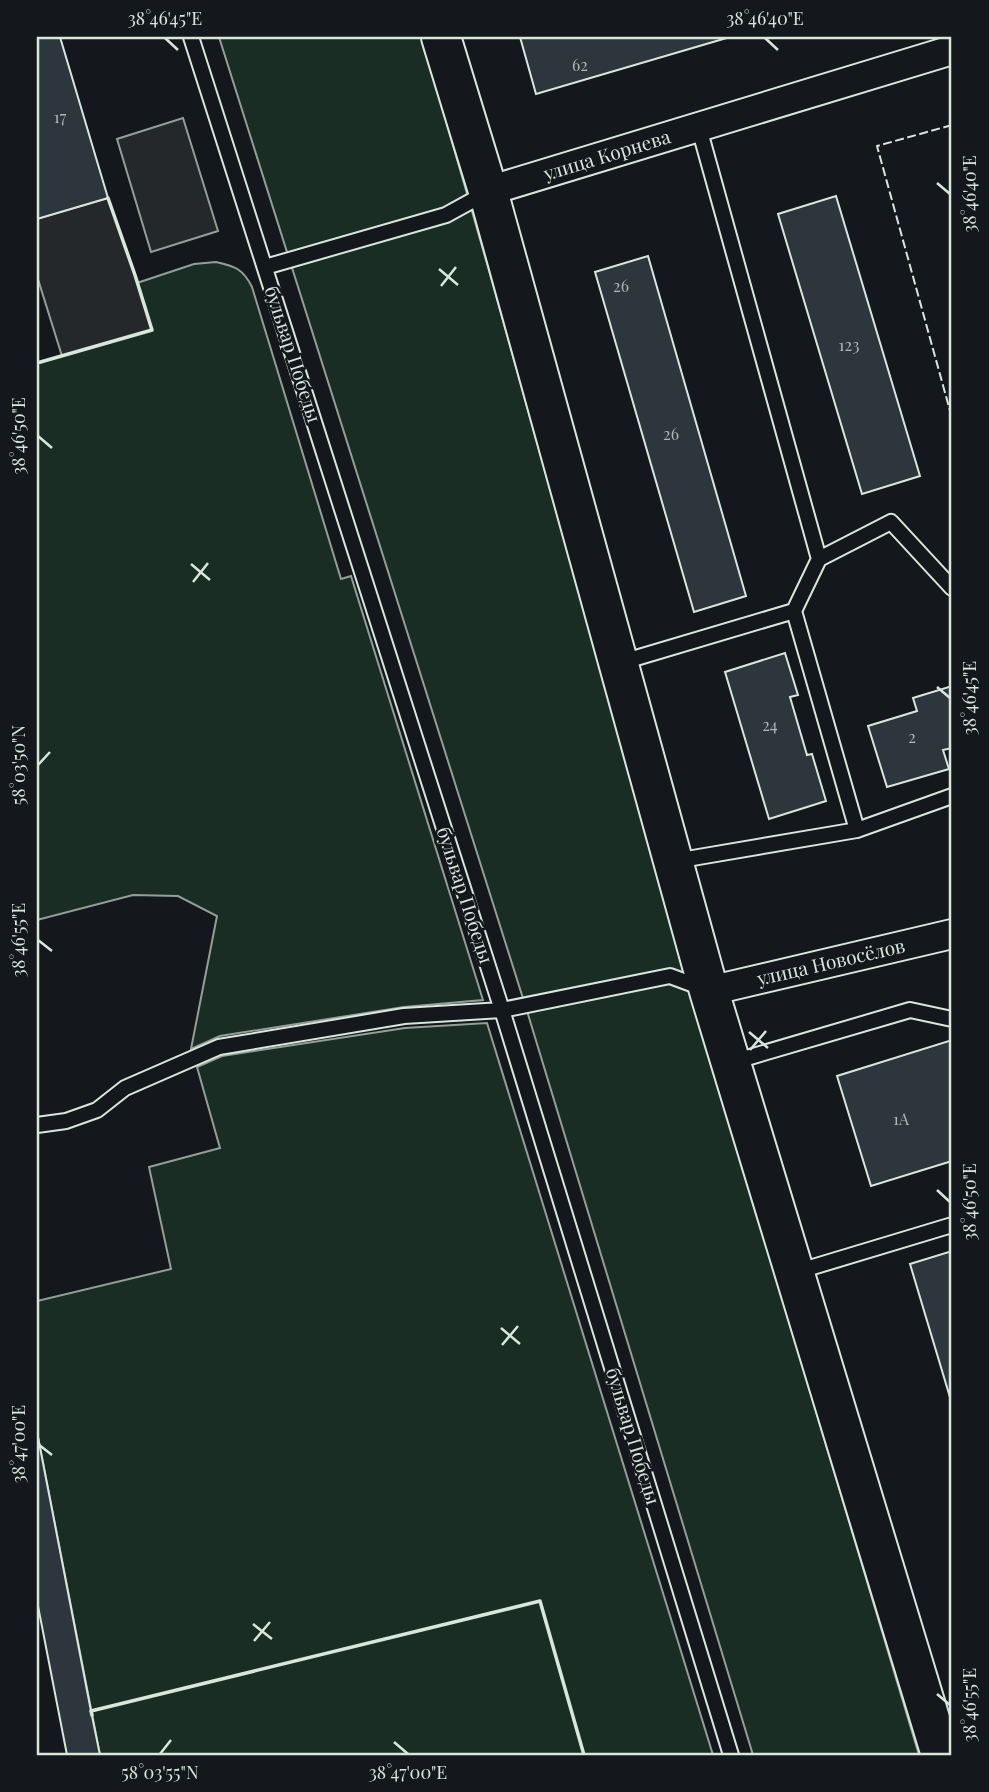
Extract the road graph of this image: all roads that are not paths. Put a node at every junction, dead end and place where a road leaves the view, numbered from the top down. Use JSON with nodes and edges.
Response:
{"nodes":[{"id":1,"x":191,"y":37,"type":"edge"},
{"id":2,"x":443,"y":37,"type":"edge"},
{"id":3,"x":952,"y":50,"type":"edge"},
{"id":4,"x":699,"y":128,"type":"junction"},
{"id":5,"x":488,"y":191,"type":"junction"},
{"id":6,"x":265,"y":267,"type":"junction"},
{"id":7,"x":819,"y":559,"type":"junction"},
{"id":8,"x":952,"y":588,"type":"edge"},
{"id":9,"x":794,"y":611,"type":"junction"},
{"id":10,"x":618,"y":663,"type":"junction"},
{"id":11,"x":952,"y":796,"type":"edge"},
{"id":12,"x":857,"y":830,"type":"junction"},
{"id":13,"x":673,"y":861,"type":"junction"},
{"id":14,"x":952,"y":934,"type":"edge"},
{"id":15,"x":709,"y":991,"type":"junction"},
{"id":16,"x":502,"y":1010,"type":"junction"},
{"id":17,"x":952,"y":1020,"type":"edge"},
{"id":18,"x":731,"y":1063,"type":"junction"},
{"id":19,"x":37,"y":1125,"type":"edge"},
{"id":20,"x":952,"y":1226,"type":"edge"},
{"id":21,"x":795,"y":1272,"type":"junction"},
{"id":22,"x":731,"y":1755,"type":"edge"},
{"id":23,"x":941,"y":1755,"type":"edge"}],
"edges":[{"from":1,"to":6,"type":"lane","name":"бульвар Победы"},
{"from":2,"to":5,"type":"street"},
{"from":3,"to":4,"type":"street","name":"улица Корнева"},
{"from":4,"to":5,"type":"street","name":"улица Корнева"},
{"from":4,"to":7,"type":"lane"},
{"from":5,"to":6,"type":"lane","name":"улица Корнева"},
{"from":5,"to":10,"type":"street"},
{"from":6,"to":16,"type":"lane","name":"бульвар Победы"},
{"from":7,"to":8,"type":"lane"},
{"from":7,"to":9,"type":"lane"},
{"from":9,"to":10,"type":"lane"},
{"from":9,"to":12,"type":"lane"},
{"from":10,"to":13,"type":"street"},
{"from":11,"to":12,"type":"lane"},
{"from":12,"to":13,"type":"lane"},
{"from":13,"to":15,"type":"street"},
{"from":14,"to":15,"type":"street","name":"улица Новосёлов"},
{"from":15,"to":16,"type":"lane"},
{"from":15,"to":18,"type":"street"},
{"from":16,"to":19,"type":"lane"},
{"from":16,"to":22,"type":"lane","name":"бульвар Победы"},
{"from":17,"to":18,"type":"lane"},
{"from":18,"to":21,"type":"street"},
{"from":20,"to":21,"type":"lane"},
{"from":21,"to":23,"type":"street"}]}
